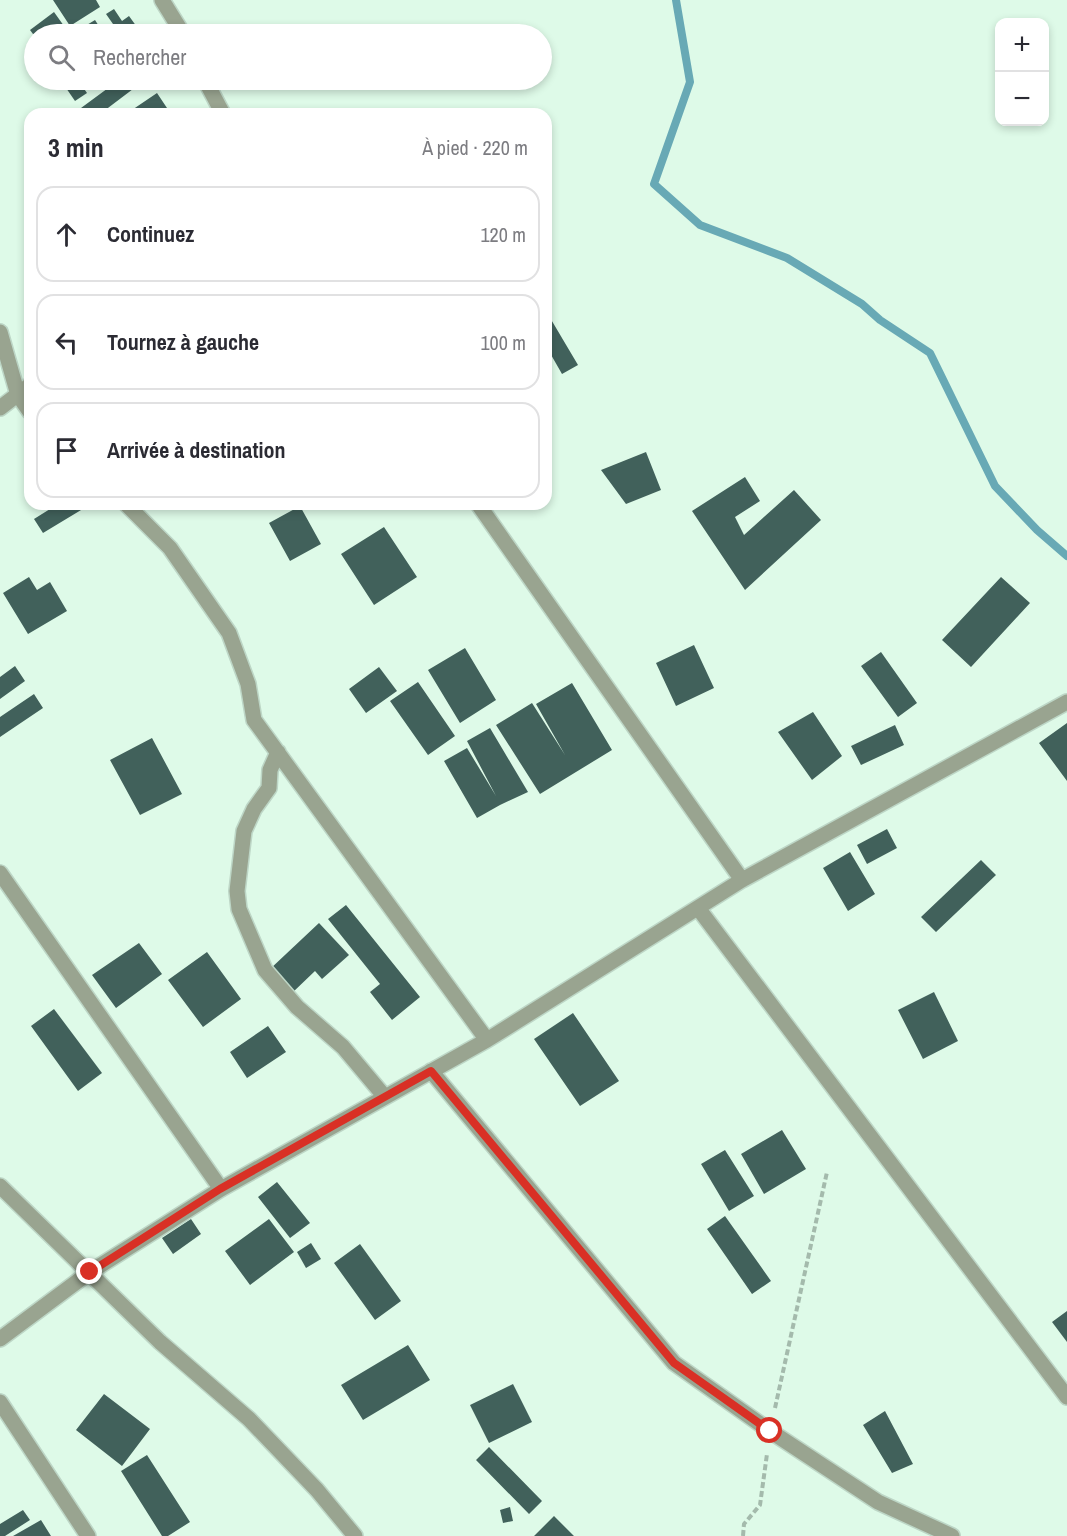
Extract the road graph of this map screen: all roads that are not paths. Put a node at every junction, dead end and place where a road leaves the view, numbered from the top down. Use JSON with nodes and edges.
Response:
{"nodes":[{"id":1,"x":162,"y":0,"type":"edge"},
{"id":2,"x":177,"y":24,"type":"edge"},
{"id":3,"x":210,"y":90,"type":"edge"},
{"id":4,"x":220,"y":108,"type":"edge"},
{"id":5,"x":0,"y":332,"type":"edge"},
{"id":6,"x":24,"y":390,"type":"edge"},
{"id":7,"x":0,"y":408,"type":"edge"},
{"id":8,"x":132,"y":510,"type":"edge"},
{"id":9,"x":482,"y":510,"type":"edge"},
{"id":10,"x":1067,"y":702,"type":"edge"},
{"id":11,"x":278,"y":752,"type":"junction"},
{"id":12,"x":0,"y":873,"type":"edge"},
{"id":13,"x":742,"y":880,"type":"junction"},
{"id":14,"x":698,"y":908,"type":"junction"},
{"id":15,"x":487,"y":1040,"type":"junction"},
{"id":16,"x":431,"y":1071,"type":"junction"},
{"id":17,"x":385,"y":1097,"type":"junction"},
{"id":18,"x":0,"y":1186,"type":"edge"},
{"id":19,"x":220,"y":1189,"type":"junction"},
{"id":20,"x":90,"y":1272,"type":"junction"},
{"id":21,"x":0,"y":1340,"type":"edge"},
{"id":22,"x":1067,"y":1397,"type":"edge"},
{"id":23,"x":0,"y":1402,"type":"edge"},
{"id":24,"x":88,"y":1536,"type":"edge"},
{"id":25,"x":355,"y":1536,"type":"edge"},
{"id":26,"x":952,"y":1536,"type":"edge"}],
"edges":[{"from":1,"to":2,"type":"street"},
{"from":3,"to":4,"type":"street"},
{"from":5,"to":6,"type":"street"},
{"from":6,"to":7,"type":"street"},
{"from":8,"to":11,"type":"street"},
{"from":9,"to":13,"type":"street"},
{"from":10,"to":13,"type":"street"},
{"from":11,"to":15,"type":"street"},
{"from":11,"to":17,"type":"street"},
{"from":12,"to":19,"type":"street"},
{"from":13,"to":14,"type":"street"},
{"from":14,"to":15,"type":"street"},
{"from":14,"to":22,"type":"street"},
{"from":15,"to":16,"type":"street"},
{"from":16,"to":17,"type":"street"},
{"from":16,"to":26,"type":"street"},
{"from":17,"to":19,"type":"street"},
{"from":18,"to":20,"type":"street"},
{"from":19,"to":20,"type":"street"},
{"from":20,"to":21,"type":"street"},
{"from":20,"to":25,"type":"street"},
{"from":23,"to":24,"type":"street"}]}
